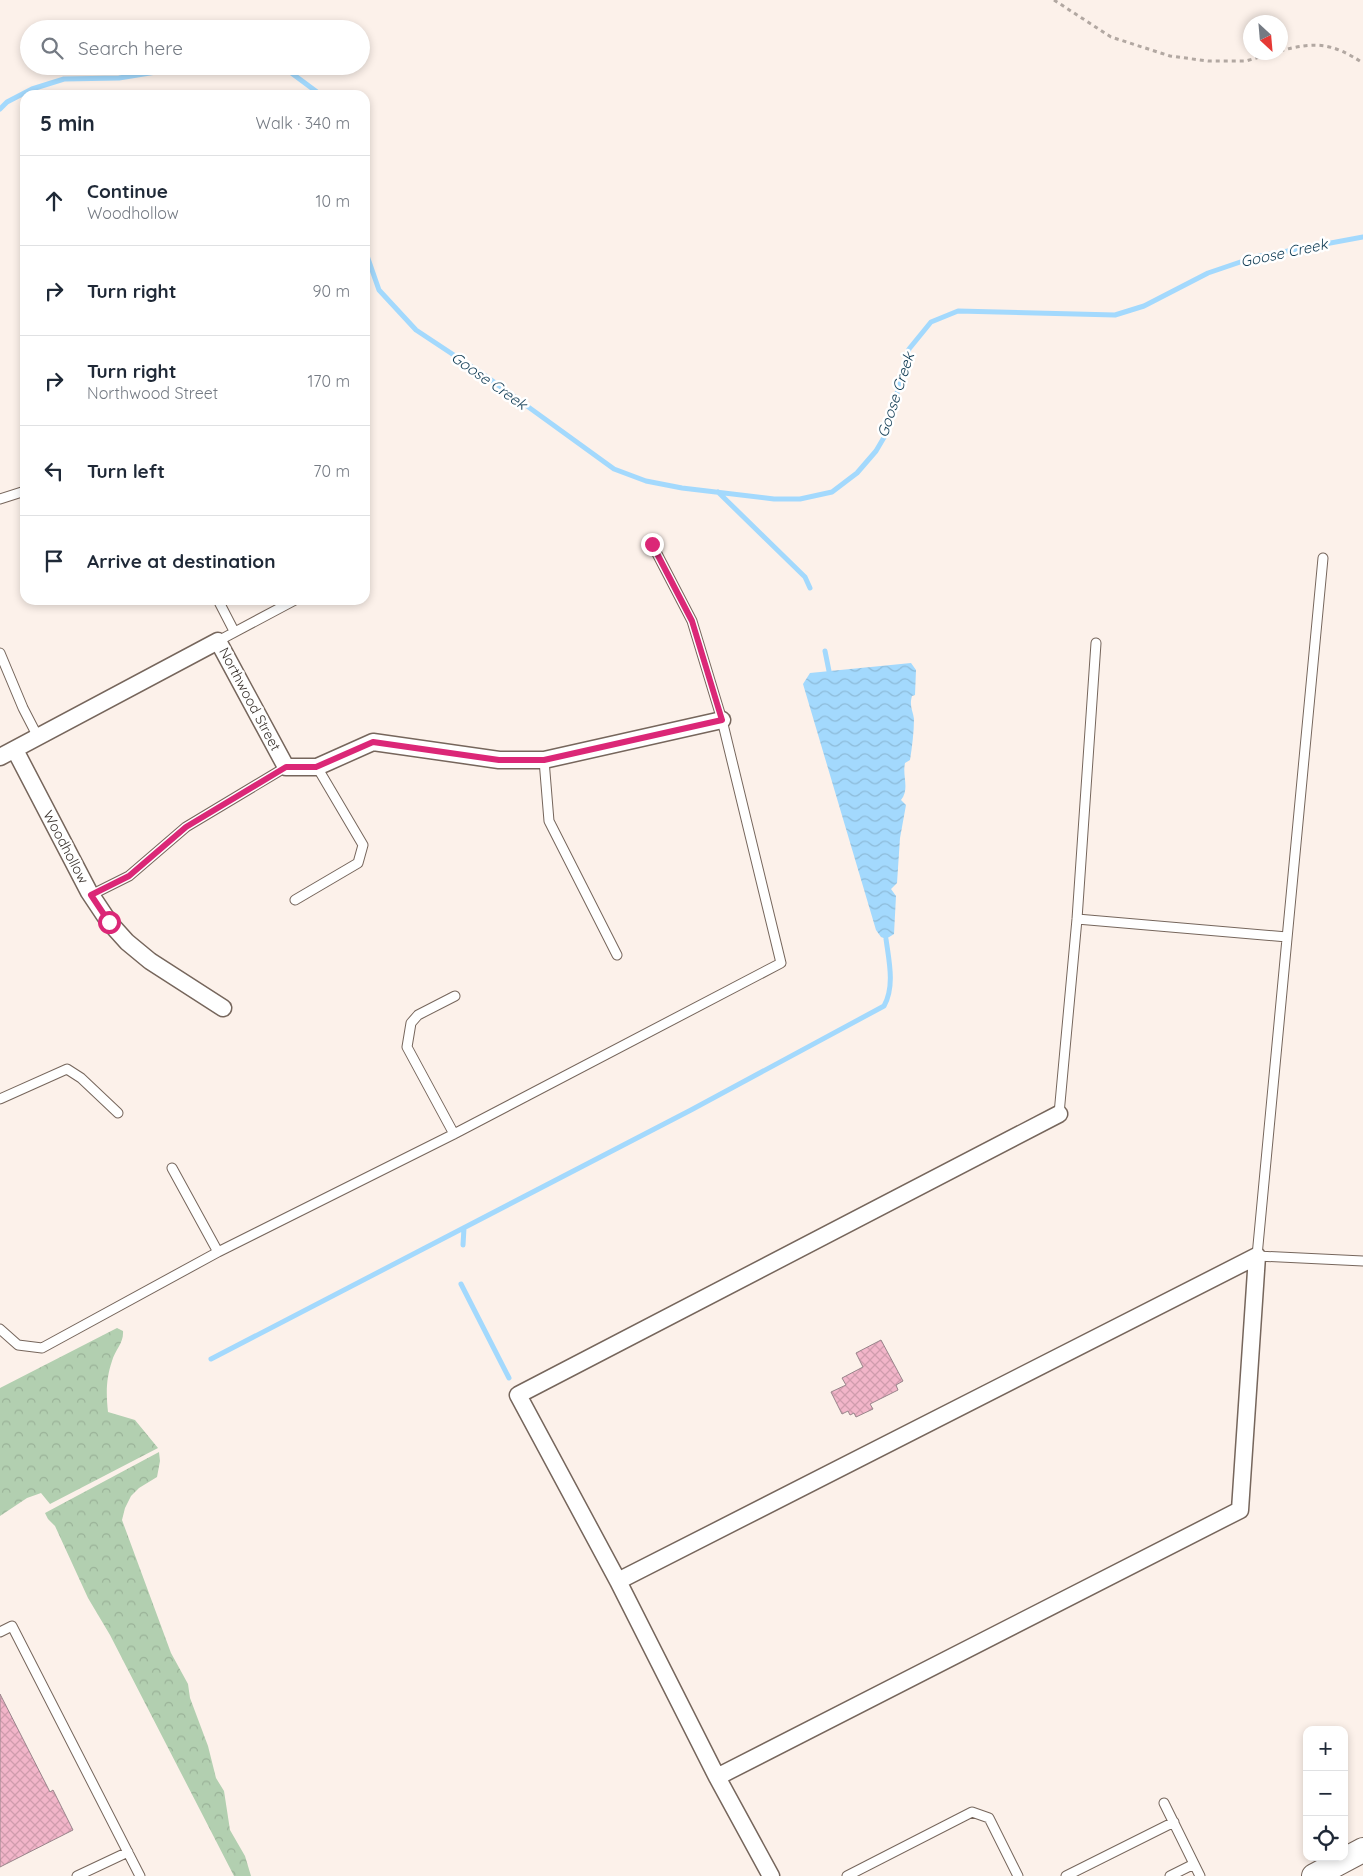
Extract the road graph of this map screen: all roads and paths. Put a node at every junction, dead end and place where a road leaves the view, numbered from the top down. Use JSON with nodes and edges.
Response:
{"nodes":[{"id":1,"x":1054,"y":0,"type":"edge"},
{"id":2,"x":1288,"y":49,"type":"edge"},
{"id":3,"x":1249,"y":60,"type":"edge"},
{"id":4,"x":1363,"y":63,"type":"edge"},
{"id":5,"x":20,"y":493,"type":"edge"},
{"id":6,"x":0,"y":500,"type":"edge"},
{"id":7,"x":652,"y":544,"type":"dead end"},
{"id":8,"x":1322,"y":558,"type":"dead end"},
{"id":9,"x":221,"y":605,"type":"edge"},
{"id":10,"x":285,"y":605,"type":"edge"},
{"id":11,"x":234,"y":631,"type":"junction"},
{"id":12,"x":218,"y":641,"type":"junction"},
{"id":13,"x":1096,"y":643,"type":"dead end"},
{"id":14,"x":0,"y":653,"type":"edge"},
{"id":15,"x":722,"y":720,"type":"junction"},
{"id":16,"x":39,"y":739,"type":"junction"},
{"id":17,"x":15,"y":750,"type":"junction"},
{"id":18,"x":0,"y":758,"type":"edge"},
{"id":19,"x":544,"y":760,"type":"junction"},
{"id":20,"x":286,"y":767,"type":"junction"},
{"id":21,"x":316,"y":767,"type":"junction"},
{"id":22,"x":91,"y":895,"type":"junction"},
{"id":23,"x":294,"y":900,"type":"dead end"},
{"id":24,"x":1077,"y":919,"type":"junction"},
{"id":25,"x":1287,"y":937,"type":"junction"},
{"id":26,"x":617,"y":955,"type":"dead end"},
{"id":27,"x":455,"y":996,"type":"dead end"},
{"id":28,"x":223,"y":1008,"type":"dead end"},
{"id":29,"x":0,"y":1099,"type":"edge"},
{"id":30,"x":118,"y":1113,"type":"dead end"},
{"id":31,"x":1059,"y":1114,"type":"joint"},
{"id":32,"x":454,"y":1134,"type":"junction"},
{"id":33,"x":172,"y":1168,"type":"dead end"},
{"id":34,"x":218,"y":1252,"type":"junction"},
{"id":35,"x":1257,"y":1256,"type":"junction"},
{"id":36,"x":1363,"y":1262,"type":"edge"},
{"id":37,"x":0,"y":1329,"type":"edge"},
{"id":38,"x":618,"y":1581,"type":"junction"},
{"id":39,"x":0,"y":1632,"type":"edge"},
{"id":40,"x":717,"y":1777,"type":"junction"},
{"id":41,"x":1164,"y":1803,"type":"dead end"},
{"id":42,"x":1174,"y":1822,"type":"junction"},
{"id":43,"x":1363,"y":1850,"type":"edge"},
{"id":44,"x":128,"y":1852,"type":"junction"},
{"id":45,"x":1194,"y":1864,"type":"junction"},
{"id":46,"x":77,"y":1876,"type":"edge"},
{"id":47,"x":140,"y":1876,"type":"edge"},
{"id":48,"x":771,"y":1876,"type":"edge"},
{"id":49,"x":848,"y":1876,"type":"edge"},
{"id":50,"x":1018,"y":1876,"type":"edge"},
{"id":51,"x":1066,"y":1876,"type":"edge"},
{"id":52,"x":1170,"y":1876,"type":"edge"},
{"id":53,"x":1200,"y":1876,"type":"edge"},
{"id":54,"x":1314,"y":1876,"type":"edge"}],
"edges":[{"from":1,"to":3,"type":"path"},
{"from":2,"to":4,"type":"path"},
{"from":5,"to":6,"type":"lane"},
{"from":7,"to":15,"type":"lane"},
{"from":8,"to":25,"type":"lane"},
{"from":9,"to":11,"type":"lane"},
{"from":10,"to":11,"type":"lane"},
{"from":11,"to":12,"type":"lane"},
{"from":12,"to":16,"type":"street","name":"Northwood Street"},
{"from":12,"to":20,"type":"street","name":"Northwood Street"},
{"from":13,"to":24,"type":"lane"},
{"from":14,"to":16,"type":"lane"},
{"from":15,"to":19,"type":"street","name":"Northwood Street"},
{"from":15,"to":32,"type":"lane"},
{"from":16,"to":17,"type":"street","name":"Northwood Street"},
{"from":17,"to":18,"type":"street","name":"Northwood Street"},
{"from":17,"to":22,"type":"street","name":"Woodhollow"},
{"from":19,"to":21,"type":"street","name":"Northwood Street"},
{"from":19,"to":26,"type":"lane"},
{"from":20,"to":21,"type":"street","name":"Northwood Street"},
{"from":20,"to":22,"type":"lane"},
{"from":21,"to":23,"type":"lane"},
{"from":22,"to":28,"type":"street","name":"Woodhollow"},
{"from":24,"to":25,"type":"lane"},
{"from":24,"to":31,"type":"lane"},
{"from":25,"to":35,"type":"lane"},
{"from":27,"to":32,"type":"lane"},
{"from":29,"to":30,"type":"lane"},
{"from":31,"to":38,"type":"street"},
{"from":32,"to":34,"type":"lane"},
{"from":33,"to":34,"type":"lane"},
{"from":34,"to":37,"type":"lane"},
{"from":35,"to":36,"type":"lane"},
{"from":35,"to":38,"type":"street"},
{"from":35,"to":40,"type":"street"},
{"from":38,"to":40,"type":"street"},
{"from":39,"to":44,"type":"lane"},
{"from":40,"to":48,"type":"street"},
{"from":41,"to":42,"type":"lane"},
{"from":42,"to":45,"type":"lane"},
{"from":42,"to":51,"type":"lane"},
{"from":43,"to":54,"type":"main road"},
{"from":44,"to":46,"type":"lane"},
{"from":44,"to":47,"type":"lane"},
{"from":45,"to":52,"type":"lane"},
{"from":45,"to":53,"type":"lane"},
{"from":49,"to":50,"type":"lane"}]}
